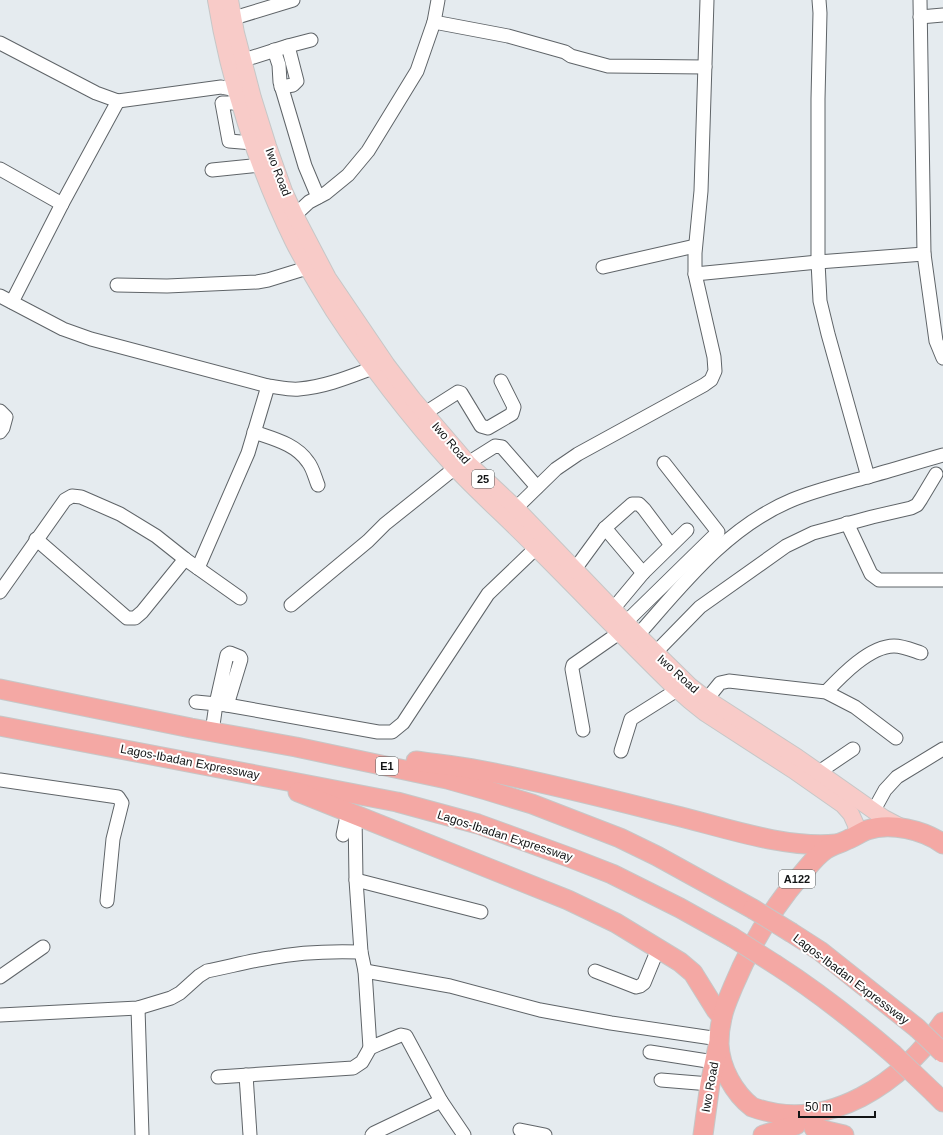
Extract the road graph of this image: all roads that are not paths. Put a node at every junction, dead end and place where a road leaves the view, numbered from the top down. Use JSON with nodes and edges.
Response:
{"nodes":[{"id":1,"x":216,"y":0,"type":"edge"},
{"id":2,"x":230,"y":0,"type":"edge"},
{"id":3,"x":293,"y":0,"type":"edge"},
{"id":4,"x":438,"y":0,"type":"edge"},
{"id":5,"x":708,"y":0,"type":"edge"},
{"id":6,"x":819,"y":0,"type":"edge"},
{"id":7,"x":920,"y":0,"type":"edge"},
{"id":8,"x":943,"y":15,"type":"edge"},
{"id":9,"x":920,"y":17,"type":"junction"},
{"id":10,"x":234,"y":18,"type":"junction"},
{"id":11,"x":434,"y":22,"type":"junction"},
{"id":12,"x":311,"y":40,"type":"dead end"},
{"id":13,"x":0,"y":43,"type":"edge"},
{"id":14,"x":288,"y":46,"type":"junction"},
{"id":15,"x":274,"y":50,"type":"junction"},
{"id":16,"x":244,"y":60,"type":"junction"},
{"id":17,"x":705,"y":67,"type":"junction"},
{"id":18,"x":281,"y":87,"type":"junction"},
{"id":19,"x":243,"y":94,"type":"junction"},
{"id":20,"x":118,"y":101,"type":"junction"},
{"id":21,"x":253,"y":143,"type":"junction"},
{"id":22,"x":260,"y":165,"type":"junction"},
{"id":23,"x":0,"y":170,"type":"edge"},
{"id":24,"x":212,"y":170,"type":"dead end"},
{"id":25,"x":318,"y":197,"type":"junction"},
{"id":26,"x":62,"y":204,"type":"junction"},
{"id":27,"x":295,"y":215,"type":"junction"},
{"id":28,"x":696,"y":246,"type":"junction"},
{"id":29,"x":924,"y":254,"type":"junction"},
{"id":30,"x":818,"y":262,"type":"junction"},
{"id":31,"x":603,"y":267,"type":"dead end"},
{"id":32,"x":307,"y":268,"type":"junction"},
{"id":33,"x":695,"y":274,"type":"junction"},
{"id":34,"x":117,"y":285,"type":"dead end"},
{"id":35,"x":0,"y":296,"type":"edge"},
{"id":36,"x":12,"y":302,"type":"junction"},
{"id":37,"x":943,"y":358,"type":"edge"},
{"id":38,"x":373,"y":368,"type":"junction"},
{"id":39,"x":501,"y":381,"type":"dead end"},
{"id":40,"x":268,"y":386,"type":"junction"},
{"id":41,"x":0,"y":411,"type":"edge"},
{"id":42,"x":425,"y":413,"type":"junction"},
{"id":43,"x":0,"y":432,"type":"edge"},
{"id":44,"x":254,"y":432,"type":"junction"},
{"id":45,"x":943,"y":455,"type":"edge"},
{"id":46,"x":664,"y":463,"type":"dead end"},
{"id":47,"x":462,"y":466,"type":"junction"},
{"id":48,"x":936,"y":474,"type":"dead end"},
{"id":49,"x":868,"y":477,"type":"junction"},
{"id":50,"x":318,"y":485,"type":"dead end"},
{"id":51,"x":537,"y":487,"type":"junction"},
{"id":52,"x":516,"y":508,"type":"junction"},
{"id":53,"x":847,"y":523,"type":"junction"},
{"id":54,"x":605,"y":528,"type":"junction"},
{"id":55,"x":687,"y":530,"type":"dead end"},
{"id":56,"x":36,"y":539,"type":"junction"},
{"id":57,"x":671,"y":545,"type":"junction"},
{"id":58,"x":536,"y":548,"type":"junction"},
{"id":59,"x":184,"y":559,"type":"junction"},
{"id":60,"x":198,"y":568,"type":"junction"},
{"id":61,"x":575,"y":569,"type":"junction"},
{"id":62,"x":643,"y":573,"type":"junction"},
{"id":63,"x":943,"y":580,"type":"edge"},
{"id":64,"x":0,"y":592,"type":"edge"},
{"id":65,"x":240,"y":598,"type":"dead end"},
{"id":66,"x":291,"y":605,"type":"dead end"},
{"id":67,"x":613,"y":609,"type":"junction"},
{"id":68,"x":622,"y":628,"type":"junction"},
{"id":69,"x":638,"y":635,"type":"junction"},
{"id":70,"x":655,"y":652,"type":"junction"},
{"id":71,"x":921,"y":653,"type":"dead end"},
{"id":72,"x":0,"y":689,"type":"edge"},
{"id":73,"x":677,"y":690,"type":"junction"},
{"id":74,"x":826,"y":692,"type":"junction"},
{"id":75,"x":706,"y":698,"type":"junction"},
{"id":76,"x":196,"y":702,"type":"dead end"},
{"id":77,"x":221,"y":705,"type":"junction"},
{"id":78,"x":0,"y":726,"type":"edge"},
{"id":79,"x":584,"y":730,"type":"dead end"},
{"id":80,"x":212,"y":732,"type":"junction"},
{"id":81,"x":896,"y":738,"type":"dead end"},
{"id":82,"x":296,"y":747,"type":"junction"},
{"id":83,"x":853,"y":749,"type":"dead end"},
{"id":84,"x":621,"y":751,"type":"dead end"},
{"id":85,"x":942,"y":753,"type":"edge"},
{"id":86,"x":819,"y":772,"type":"junction"},
{"id":87,"x":0,"y":780,"type":"edge"},
{"id":88,"x":277,"y":780,"type":"junction"},
{"id":89,"x":874,"y":810,"type":"junction"},
{"id":90,"x":351,"y":812,"type":"junction"},
{"id":91,"x":905,"y":828,"type":"junction"},
{"id":92,"x":343,"y":835,"type":"dead end"},
{"id":93,"x":857,"y":836,"type":"junction"},
{"id":94,"x":840,"y":844,"type":"junction"},
{"id":95,"x":943,"y":844,"type":"edge"},
{"id":96,"x":356,"y":880,"type":"junction"},
{"id":97,"x":107,"y":901,"type":"dead end"},
{"id":98,"x":481,"y":912,"type":"dead end"},
{"id":99,"x":43,"y":947,"type":"dead end"},
{"id":100,"x":658,"y":949,"type":"junction"},
{"id":101,"x":361,"y":952,"type":"junction"},
{"id":102,"x":365,"y":970,"type":"junction"},
{"id":103,"x":595,"y":971,"type":"dead end"},
{"id":104,"x":0,"y":977,"type":"edge"},
{"id":105,"x":138,"y":1008,"type":"junction"},
{"id":106,"x":0,"y":1015,"type":"edge"},
{"id":107,"x":722,"y":1017,"type":"junction"},
{"id":108,"x":943,"y":1022,"type":"edge"},
{"id":109,"x":720,"y":1039,"type":"junction"},
{"id":110,"x":370,"y":1048,"type":"junction"},
{"id":111,"x":650,"y":1052,"type":"dead end"},
{"id":112,"x":943,"y":1053,"type":"edge"},
{"id":113,"x":714,"y":1062,"type":"junction"},
{"id":114,"x":246,"y":1075,"type":"junction"},
{"id":115,"x":218,"y":1077,"type":"dead end"},
{"id":116,"x":661,"y":1080,"type":"dead end"},
{"id":117,"x":710,"y":1084,"type":"junction"},
{"id":118,"x":938,"y":1097,"type":"edge"},
{"id":119,"x":441,"y":1102,"type":"junction"},
{"id":120,"x":802,"y":1125,"type":"junction"},
{"id":121,"x":520,"y":1130,"type":"dead end"},
{"id":122,"x":142,"y":1135,"type":"edge"},
{"id":123,"x":250,"y":1135,"type":"edge"},
{"id":124,"x":372,"y":1135,"type":"edge"},
{"id":125,"x":464,"y":1135,"type":"edge"},
{"id":126,"x":545,"y":1135,"type":"edge"},
{"id":127,"x":703,"y":1135,"type":"edge"},
{"id":128,"x":763,"y":1135,"type":"edge"},
{"id":129,"x":844,"y":1135,"type":"edge"}],
"edges":[{"from":1,"to":19,"type":"main road","name":"Iwo Road"},
{"from":2,"to":10,"type":"main road","name":"Iwo Road","number":"25"},
{"from":3,"to":10,"type":"street"},
{"from":4,"to":11,"type":"street"},
{"from":5,"to":17,"type":"street"},
{"from":6,"to":30,"type":"street"},
{"from":7,"to":9,"type":"street"},
{"from":8,"to":9,"type":"street"},
{"from":9,"to":29,"type":"street"},
{"from":10,"to":16,"type":"main road","name":"Iwo Road","number":"25"},
{"from":11,"to":17,"type":"street"},
{"from":11,"to":25,"type":"street"},
{"from":12,"to":14,"type":"street"},
{"from":13,"to":20,"type":"street"},
{"from":14,"to":15,"type":"street"},
{"from":14,"to":18,"type":"street"},
{"from":15,"to":16,"type":"street"},
{"from":15,"to":18,"type":"street"},
{"from":16,"to":19,"type":"main road","name":"Iwo Road","number":"25"},
{"from":17,"to":28,"type":"street"},
{"from":18,"to":25,"type":"street"},
{"from":19,"to":20,"type":"street"},
{"from":19,"to":21,"type":"main road","name":"Iwo Road"},
{"from":19,"to":21,"type":"street"},
{"from":19,"to":27,"type":"main road","name":"Iwo Road","number":"25"},
{"from":20,"to":26,"type":"street"},
{"from":21,"to":22,"type":"main road","name":"Iwo Road"},
{"from":22,"to":24,"type":"street"},
{"from":22,"to":32,"type":"main road","name":"Iwo Road"},
{"from":23,"to":26,"type":"street"},
{"from":25,"to":27,"type":"street"},
{"from":26,"to":36,"type":"street"},
{"from":27,"to":42,"type":"main road","name":"Iwo Road","number":"25"},
{"from":28,"to":31,"type":"street"},
{"from":28,"to":33,"type":"street"},
{"from":29,"to":30,"type":"street"},
{"from":29,"to":37,"type":"street"},
{"from":30,"to":33,"type":"street"},
{"from":30,"to":49,"type":"street"},
{"from":32,"to":34,"type":"street"},
{"from":32,"to":38,"type":"main road","name":"Iwo Road"},
{"from":33,"to":51,"type":"street"},
{"from":35,"to":36,"type":"street"},
{"from":36,"to":40,"type":"street"},
{"from":38,"to":40,"type":"street"},
{"from":38,"to":47,"type":"main road","name":"Iwo Road"},
{"from":39,"to":42,"type":"street"},
{"from":40,"to":44,"type":"street"},
{"from":41,"to":43,"type":"street"},
{"from":42,"to":47,"type":"main road","name":"Iwo Road","number":"25"},
{"from":44,"to":50,"type":"street"},
{"from":44,"to":60,"type":"street"},
{"from":45,"to":49,"type":"street"},
{"from":46,"to":68,"type":"street"},
{"from":47,"to":51,"type":"street"},
{"from":47,"to":52,"type":"main road","name":"Iwo Road","number":"25"},
{"from":47,"to":58,"type":"main road","name":"Iwo Road"},
{"from":47,"to":66,"type":"street"},
{"from":48,"to":53,"type":"street"},
{"from":49,"to":69,"type":"street"},
{"from":51,"to":52,"type":"street"},
{"from":52,"to":61,"type":"main road","name":"Iwo Road","number":"25"},
{"from":53,"to":63,"type":"street"},
{"from":53,"to":70,"type":"street"},
{"from":54,"to":57,"type":"street"},
{"from":54,"to":61,"type":"street"},
{"from":54,"to":62,"type":"street"},
{"from":55,"to":57,"type":"street"},
{"from":56,"to":59,"type":"street"},
{"from":56,"to":59,"type":"street"},
{"from":56,"to":64,"type":"street"},
{"from":57,"to":62,"type":"street"},
{"from":58,"to":68,"type":"main road","name":"Iwo Road"},
{"from":58,"to":77,"type":"street"},
{"from":59,"to":60,"type":"street"},
{"from":60,"to":65,"type":"street"},
{"from":61,"to":67,"type":"main road","name":"Iwo Road","number":"25"},
{"from":62,"to":67,"type":"street"},
{"from":67,"to":68,"type":"main road","name":"Iwo Road","number":"25"},
{"from":68,"to":69,"type":"main road","name":"Iwo Road","number":"25"},
{"from":68,"to":73,"type":"main road","name":"Iwo Road"},
{"from":68,"to":79,"type":"street"},
{"from":69,"to":70,"type":"main road","name":"Iwo Road","number":"25"},
{"from":70,"to":75,"type":"main road","name":"Iwo Road","number":"25"},
{"from":71,"to":74,"type":"street"},
{"from":72,"to":80,"type":"highway","name":"Lagos-Ibadan Expressway","number":"E1"},
{"from":73,"to":84,"type":"street"},
{"from":73,"to":93,"type":"main road","name":"Iwo Road"},
{"from":74,"to":75,"type":"street"},
{"from":74,"to":81,"type":"street"},
{"from":75,"to":86,"type":"main road","name":"Iwo Road","number":"25"},
{"from":76,"to":77,"type":"street"},
{"from":77,"to":80,"type":"street"},
{"from":78,"to":88,"type":"highway","name":"Lagos-Ibadan Expressway"},
{"from":80,"to":82,"type":"highway","name":"Lagos-Ibadan Expressway","number":"E1"},
{"from":82,"to":94,"type":"highway"},
{"from":82,"to":112,"type":"highway","name":"Lagos-Ibadan Expressway","number":"E1","bridge":true},
{"from":83,"to":86,"type":"street"},
{"from":85,"to":89,"type":"street"},
{"from":86,"to":89,"type":"main road","name":"Iwo Road","number":"25"},
{"from":87,"to":97,"type":"street"},
{"from":88,"to":90,"type":"highway"},
{"from":88,"to":118,"type":"highway","name":"Lagos-Ibadan Expressway","bridge":true},
{"from":89,"to":91,"type":"main road","name":"Iwo Road","number":"25"},
{"from":90,"to":92,"type":"street"},
{"from":90,"to":96,"type":"street"},
{"from":90,"to":100,"type":"highway"},
{"from":91,"to":93,"type":"highway","number":"A122"},
{"from":91,"to":95,"type":"highway","number":"A122"},
{"from":93,"to":94,"type":"highway","number":"A122"},
{"from":94,"to":107,"type":"highway","number":"A122"},
{"from":96,"to":98,"type":"street"},
{"from":96,"to":101,"type":"street"},
{"from":99,"to":104,"type":"street"},
{"from":100,"to":103,"type":"street"},
{"from":100,"to":107,"type":"highway"},
{"from":101,"to":102,"type":"street"},
{"from":101,"to":105,"type":"street"},
{"from":102,"to":109,"type":"street"},
{"from":102,"to":110,"type":"street"},
{"from":105,"to":106,"type":"street"},
{"from":105,"to":122,"type":"street"},
{"from":107,"to":109,"type":"highway","number":"A122"},
{"from":108,"to":120,"type":"highway","number":"A122"},
{"from":109,"to":113,"type":"highway","name":"Iwo Road","number":"A122"},
{"from":109,"to":120,"type":"highway","number":"A122"},
{"from":110,"to":114,"type":"street"},
{"from":110,"to":119,"type":"street"},
{"from":111,"to":113,"type":"street"},
{"from":113,"to":117,"type":"highway","name":"Iwo Road","number":"A122"},
{"from":114,"to":115,"type":"street"},
{"from":114,"to":123,"type":"street"},
{"from":116,"to":117,"type":"street"},
{"from":117,"to":127,"type":"highway","name":"Iwo Road","number":"A122"},
{"from":119,"to":124,"type":"street"},
{"from":119,"to":125,"type":"street"},
{"from":120,"to":128,"type":"highway","number":"A122"},
{"from":120,"to":129,"type":"highway"},
{"from":121,"to":126,"type":"street"}]}
